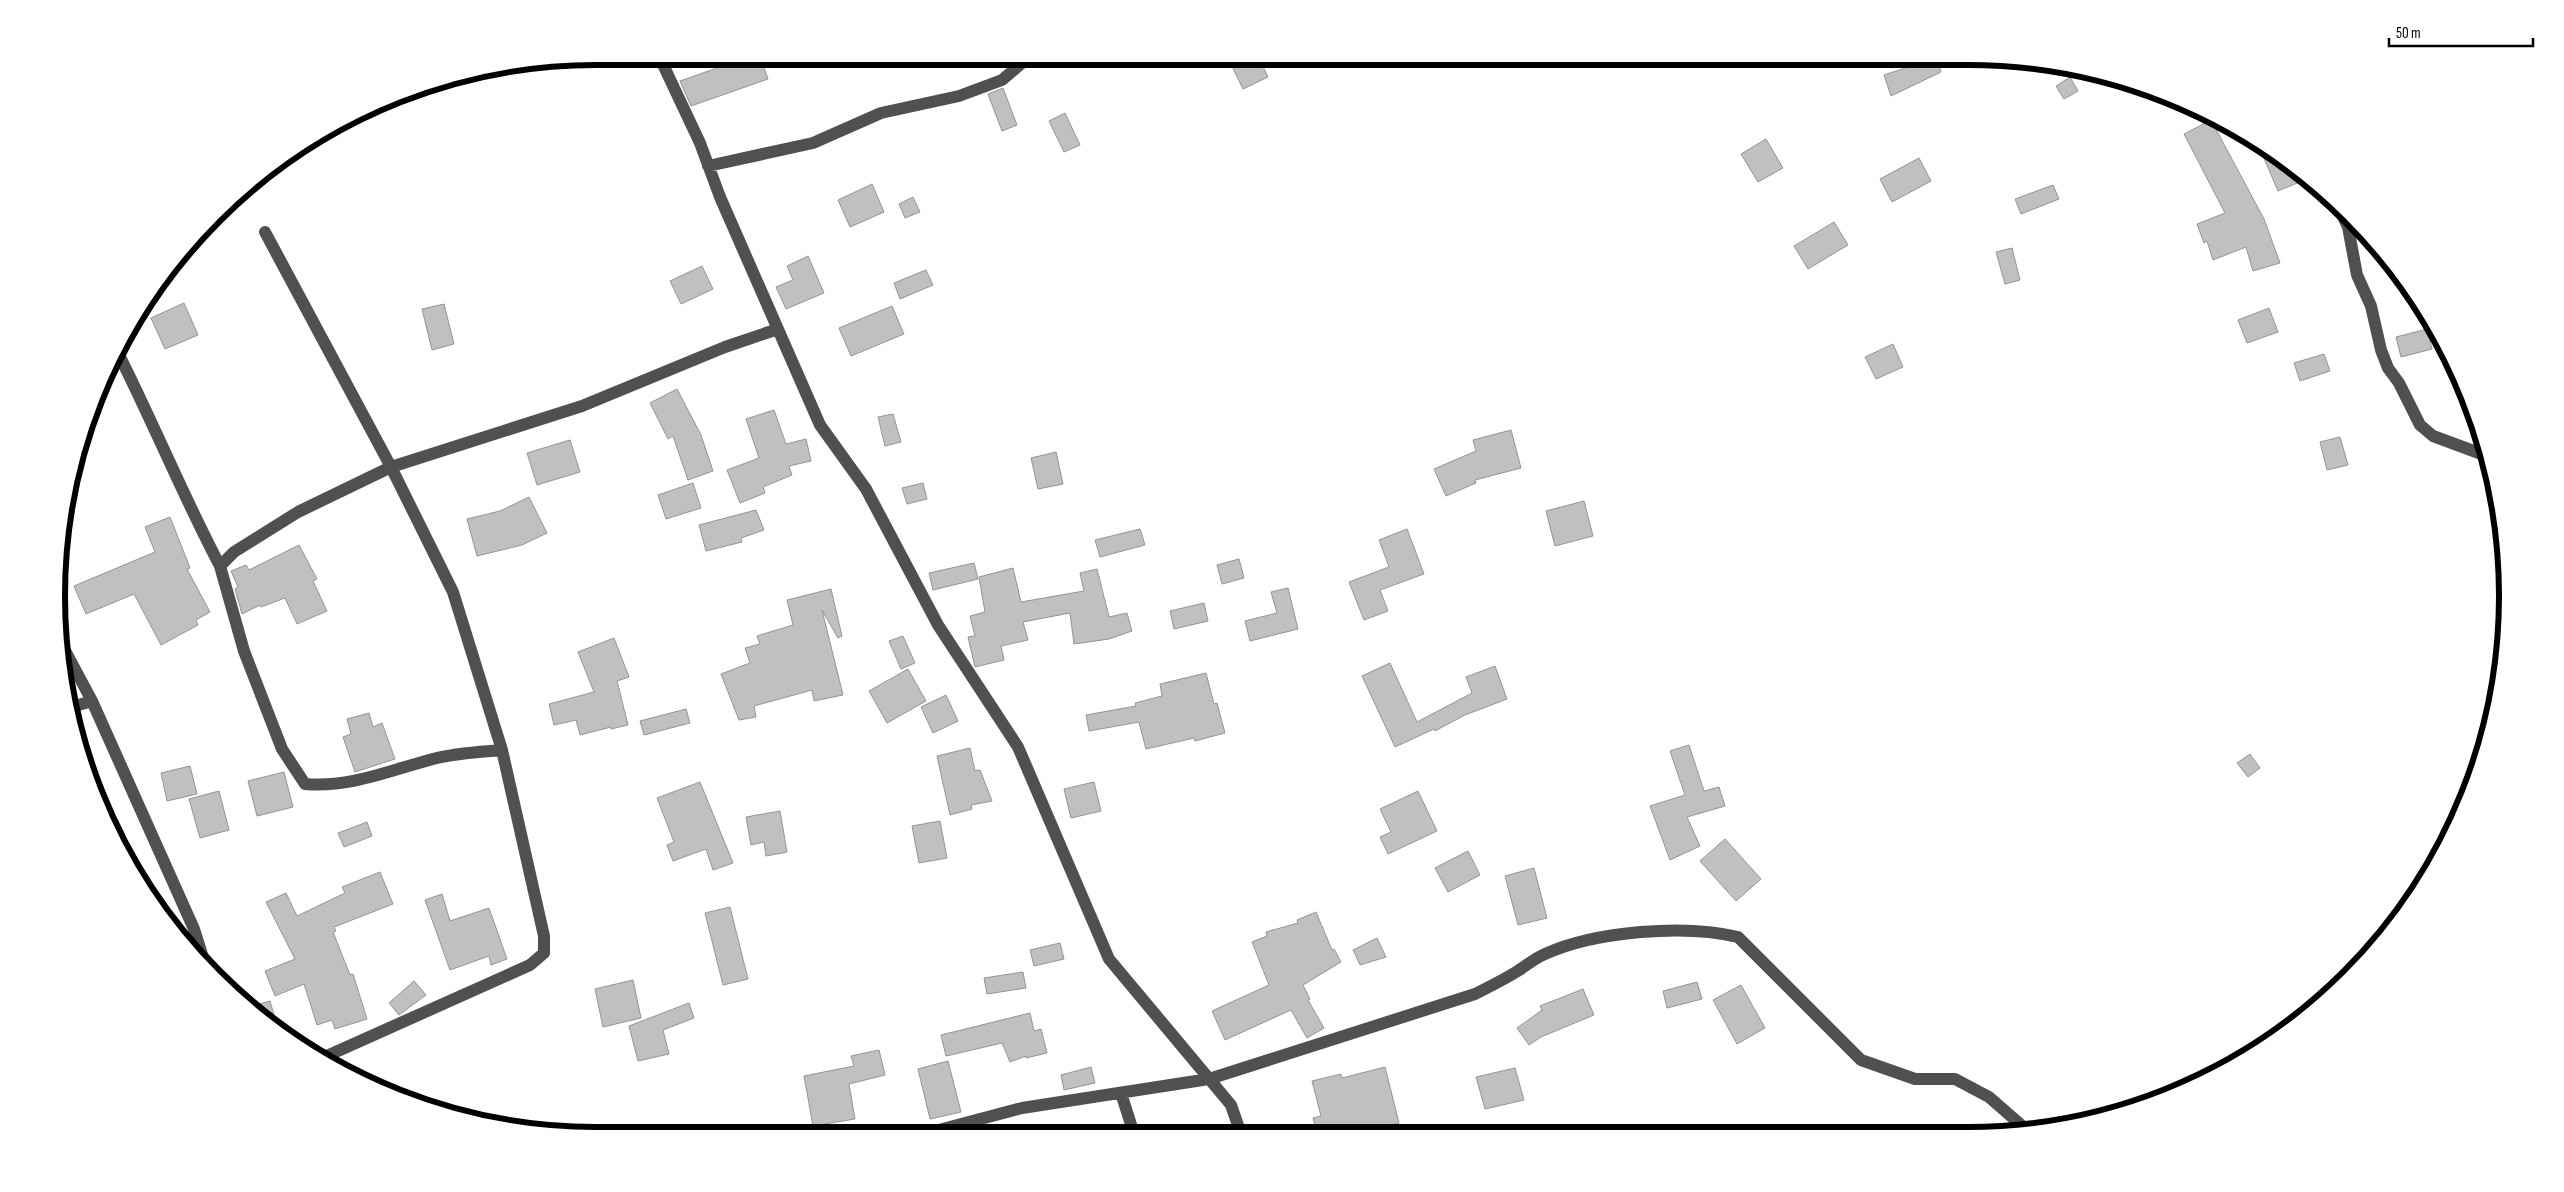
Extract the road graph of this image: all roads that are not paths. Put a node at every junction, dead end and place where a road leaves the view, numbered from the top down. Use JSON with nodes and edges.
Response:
{"nodes":[{"id":1,"x":662,"y":65,"type":"edge"},
{"id":2,"x":1020,"y":65,"type":"edge"},
{"id":3,"x":708,"y":166,"type":"junction"},
{"id":4,"x":2347,"y":225,"type":"edge"},
{"id":5,"x":265,"y":232,"type":"dead end"},
{"id":6,"x":778,"y":329,"type":"junction"},
{"id":7,"x":121,"y":359,"type":"edge"},
{"id":8,"x":2479,"y":453,"type":"edge"},
{"id":9,"x":391,"y":467,"type":"junction"},
{"id":10,"x":220,"y":566,"type":"junction"},
{"id":11,"x":69,"y":658,"type":"edge"},
{"id":12,"x":92,"y":701,"type":"junction"},
{"id":13,"x":76,"y":706,"type":"edge"},
{"id":14,"x":502,"y":750,"type":"junction"},
{"id":15,"x":201,"y":950,"type":"edge"},
{"id":16,"x":329,"y":1055,"type":"edge"},
{"id":17,"x":1209,"y":1079,"type":"junction"},
{"id":18,"x":1121,"y":1093,"type":"junction"},
{"id":19,"x":2020,"y":1124,"type":"edge"},
{"id":20,"x":950,"y":1127,"type":"edge"},
{"id":21,"x":1132,"y":1127,"type":"edge"},
{"id":22,"x":1239,"y":1127,"type":"edge"}],
"edges":[{"from":1,"to":3,"type":"street"},
{"from":2,"to":3,"type":"street"},
{"from":3,"to":6,"type":"street"},
{"from":4,"to":8,"type":"street"},
{"from":5,"to":9,"type":"street"},
{"from":6,"to":9,"type":"street"},
{"from":6,"to":17,"type":"street"},
{"from":7,"to":10,"type":"street"},
{"from":9,"to":10,"type":"street"},
{"from":9,"to":14,"type":"street"},
{"from":10,"to":14,"type":"street"},
{"from":11,"to":12,"type":"street"},
{"from":12,"to":13,"type":"street"},
{"from":12,"to":15,"type":"street"},
{"from":14,"to":16,"type":"street"},
{"from":17,"to":18,"type":"street"},
{"from":17,"to":19,"type":"street"},
{"from":17,"to":22,"type":"street"},
{"from":18,"to":20,"type":"street"},
{"from":18,"to":21,"type":"street"}]}
